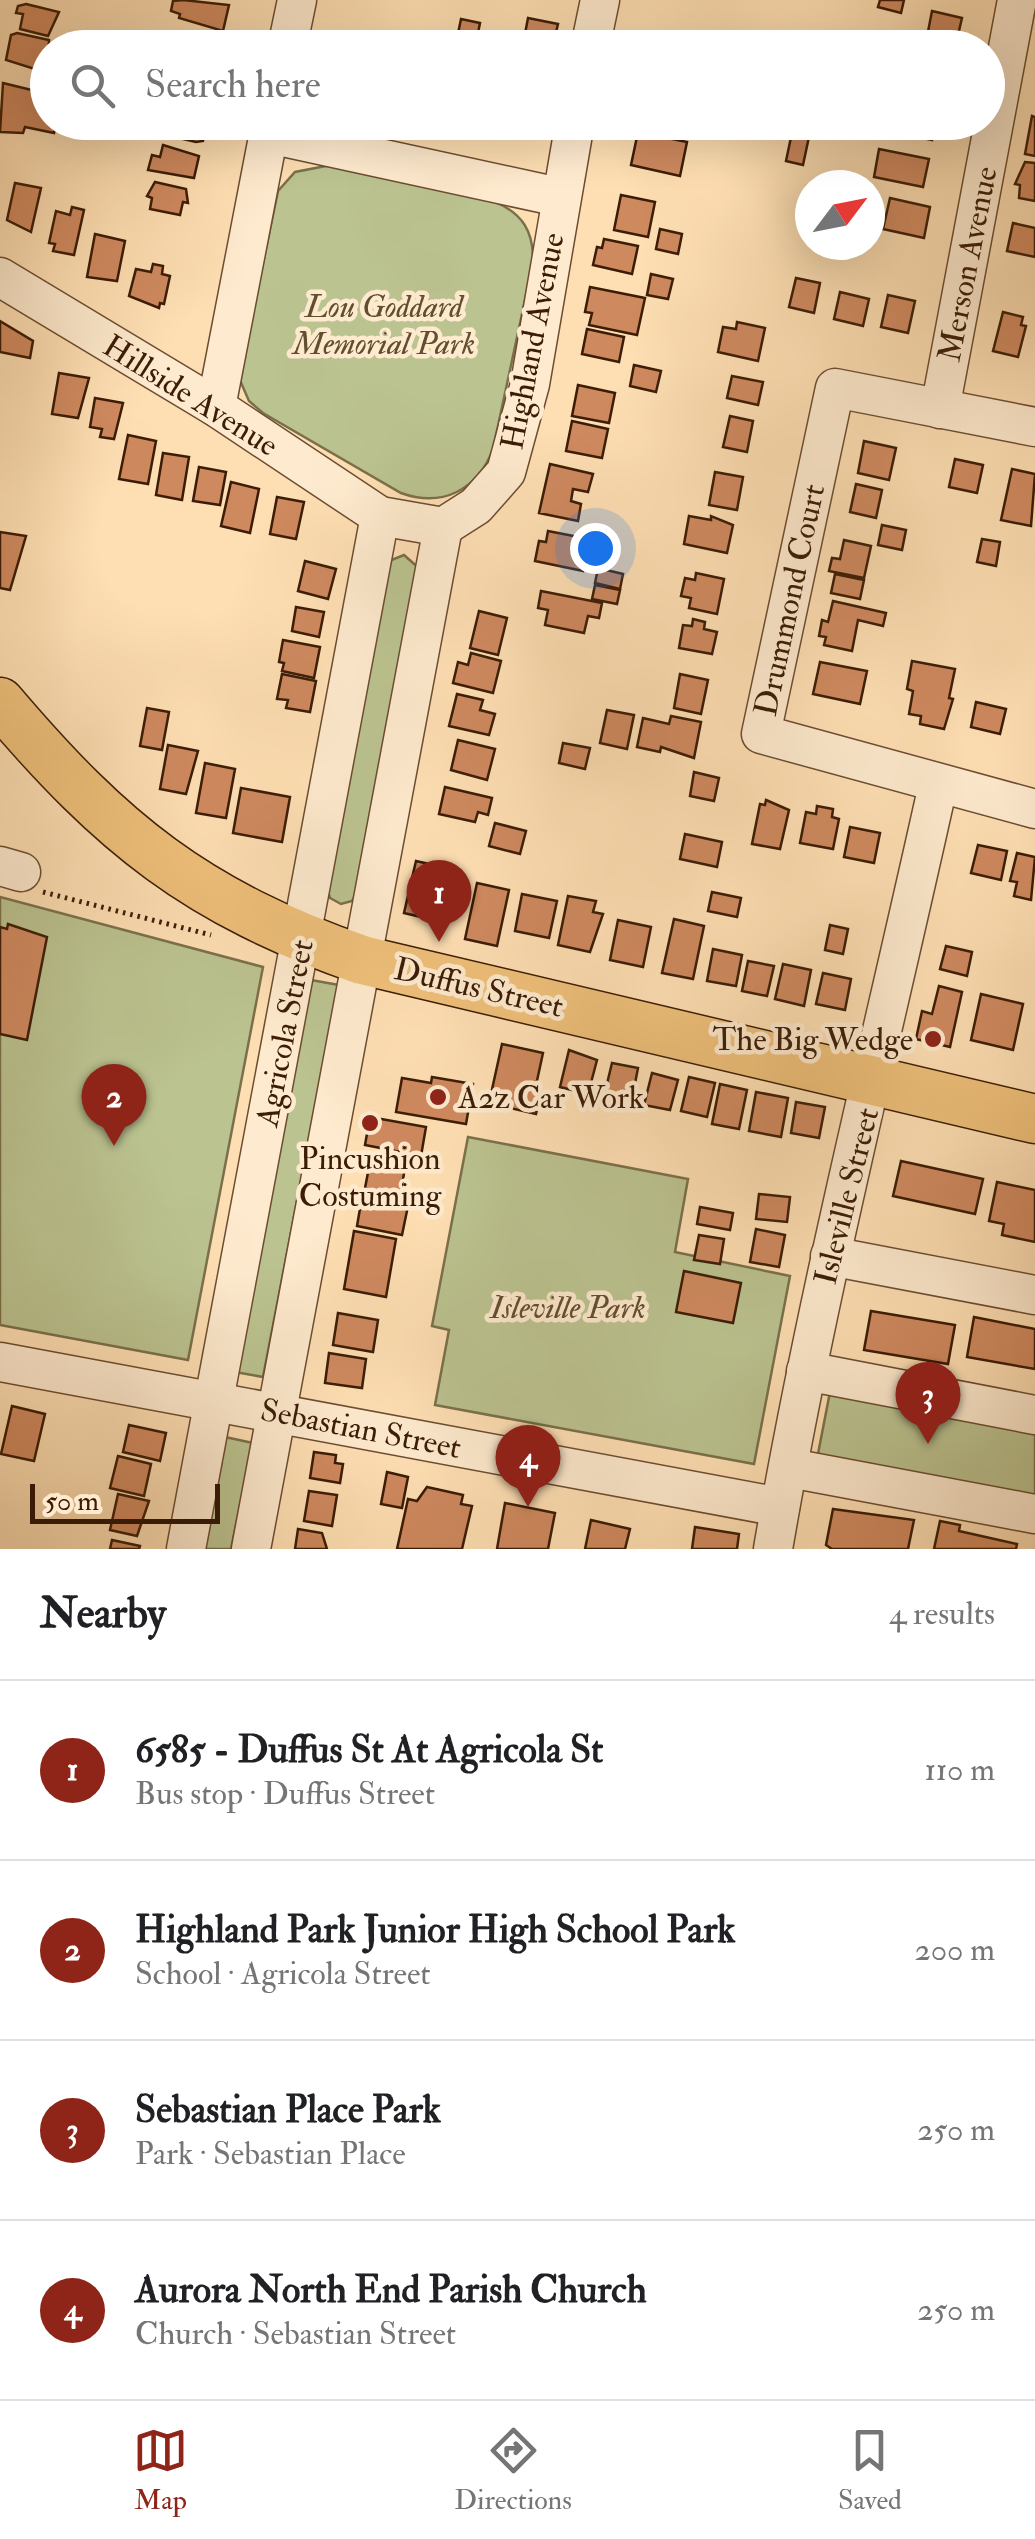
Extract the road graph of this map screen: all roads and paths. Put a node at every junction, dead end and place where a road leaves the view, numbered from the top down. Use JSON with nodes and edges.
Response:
{"nodes":[{"id":1,"x":296,"y":0,"type":"edge"},
{"id":2,"x":600,"y":0,"type":"edge"},
{"id":3,"x":1017,"y":0,"type":"edge"},
{"id":4,"x":290,"y":30,"type":"edge"},
{"id":5,"x":594,"y":30,"type":"edge"},
{"id":6,"x":1005,"y":64,"type":"edge"},
{"id":7,"x":268,"y":140,"type":"edge"},
{"id":8,"x":320,"y":140,"type":"edge"},
{"id":9,"x":570,"y":140,"type":"edge"},
{"id":10,"x":991,"y":140,"type":"edge"},
{"id":11,"x":559,"y":197,"type":"junction"},
{"id":12,"x":0,"y":278,"type":"edge"},
{"id":13,"x":216,"y":407,"type":"junction"},
{"id":14,"x":940,"y":409,"type":"junction"},
{"id":15,"x":1035,"y":428,"type":"edge"},
{"id":16,"x":380,"y":516,"type":"junction"},
{"id":17,"x":443,"y":527,"type":"junction"},
{"id":18,"x":0,"y":702,"type":"edge"},
{"id":19,"x":938,"y":785,"type":"junction"},
{"id":20,"x":1035,"y":810,"type":"edge"},
{"id":21,"x":20,"y":876,"type":"edge"},
{"id":22,"x":302,"y":939,"type":"junction"},
{"id":23,"x":230,"y":940,"type":"dead end"},
{"id":24,"x":362,"y":960,"type":"junction"},
{"id":25,"x":874,"y":1079,"type":"junction"},
{"id":26,"x":1035,"y":1119,"type":"edge"},
{"id":27,"x":830,"y":1256,"type":"junction"},
{"id":28,"x":1035,"y":1294,"type":"edge"},
{"id":29,"x":0,"y":1362,"type":"edge"},
{"id":30,"x":806,"y":1371,"type":"junction"},
{"id":31,"x":215,"y":1402,"type":"junction"},
{"id":32,"x":276,"y":1412,"type":"junction"},
{"id":33,"x":1035,"y":1416,"type":"edge"},
{"id":34,"x":790,"y":1468,"type":"junction"},
{"id":35,"x":780,"y":1508,"type":"junction"},
{"id":36,"x":1035,"y":1514,"type":"edge"},
{"id":37,"x":186,"y":1549,"type":"edge"},
{"id":38,"x":250,"y":1549,"type":"edge"},
{"id":39,"x":773,"y":1549,"type":"edge"}],
"edges":[{"from":1,"to":4,"type":"street"},
{"from":2,"to":5,"type":"street"},
{"from":3,"to":6,"type":"street","name":"Merson Avenue"},
{"from":7,"to":13,"type":"street"},
{"from":8,"to":11,"type":"street"},
{"from":9,"to":11,"type":"street","name":"Highland Avenue"},
{"from":10,"to":14,"type":"street","name":"Merson Avenue"},
{"from":11,"to":17,"type":"street","name":"Highland Avenue"},
{"from":12,"to":13,"type":"street","name":"Hillside Avenue"},
{"from":13,"to":16,"type":"street","name":"Hillside Avenue"},
{"from":14,"to":15,"type":"street","name":"Drummond Court"},
{"from":14,"to":19,"type":"street","name":"Drummond Court"},
{"from":16,"to":17,"type":"street"},
{"from":16,"to":22,"type":"street","name":"Agricola Street"},
{"from":17,"to":24,"type":"street","name":"Agricola Street"},
{"from":18,"to":22,"type":"main road","name":"Duffus Street"},
{"from":19,"to":20,"type":"street","name":"Drummond Court"},
{"from":19,"to":25,"type":"street","name":"Isleville Street"},
{"from":21,"to":23,"type":"path"},
{"from":22,"to":24,"type":"main road","name":"Duffus Street"},
{"from":22,"to":31,"type":"street","name":"Agricola Street"},
{"from":24,"to":25,"type":"main road","name":"Duffus Street"},
{"from":24,"to":32,"type":"street","name":"Agricola Street"},
{"from":25,"to":26,"type":"main road","name":"Duffus Street"},
{"from":25,"to":27,"type":"street","name":"Isleville Street"},
{"from":27,"to":28,"type":"street"},
{"from":27,"to":30,"type":"street","name":"Isleville Street"},
{"from":29,"to":31,"type":"street","name":"Sebastian Street"},
{"from":30,"to":33,"type":"street"},
{"from":30,"to":34,"type":"street","name":"Isleville Street"},
{"from":31,"to":32,"type":"street","name":"Sebastian Street"},
{"from":31,"to":37,"type":"street","name":"Agricola Street"},
{"from":32,"to":35,"type":"street","name":"Sebastian Street"},
{"from":32,"to":38,"type":"street","name":"Agricola Street"},
{"from":34,"to":35,"type":"street","name":"Isleville Street"},
{"from":34,"to":36,"type":"street"},
{"from":35,"to":39,"type":"street","name":"Isleville Street"}]}
